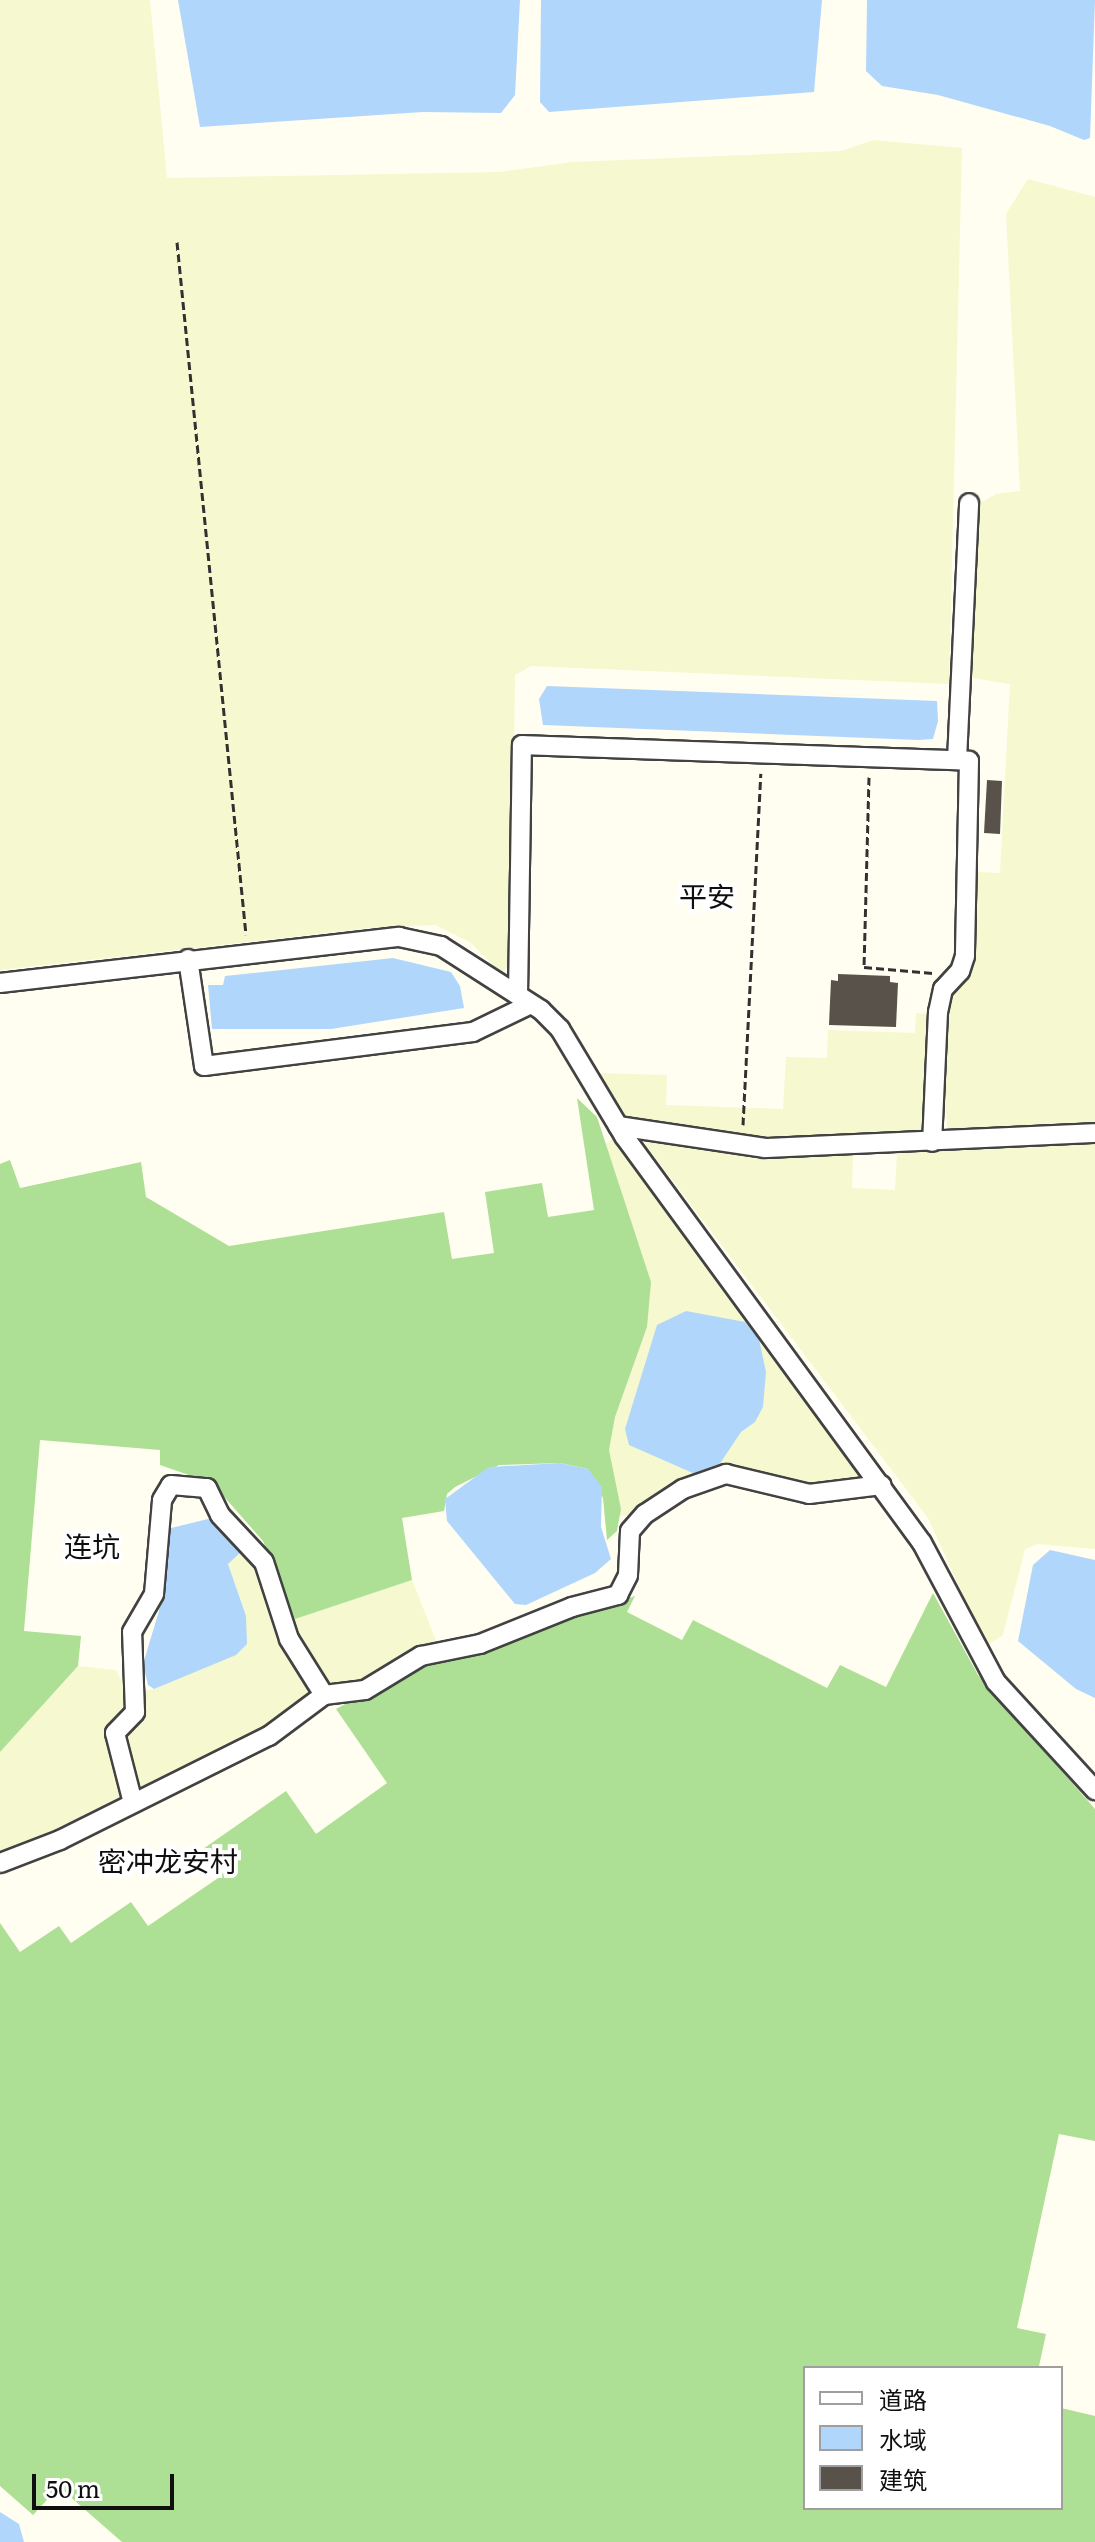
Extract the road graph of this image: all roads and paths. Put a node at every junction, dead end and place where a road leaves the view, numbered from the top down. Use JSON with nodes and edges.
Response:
{"nodes":[{"id":1,"x":177,"y":242,"type":"dead end"},
{"id":2,"x":969,"y":503,"type":"dead end"},
{"id":3,"x":762,"y":753,"type":"junction"},
{"id":4,"x":869,"y":757,"type":"junction"},
{"id":5,"x":957,"y":760,"type":"junction"},
{"id":6,"x":247,"y":952,"type":"junction"},
{"id":7,"x":188,"y":959,"type":"junction"},
{"id":8,"x":951,"y":981,"type":"junction"},
{"id":9,"x":0,"y":983,"type":"edge"},
{"id":10,"x":525,"y":1000,"type":"junction"},
{"id":11,"x":618,"y":1126,"type":"junction"},
{"id":12,"x":1095,"y":1133,"type":"edge"},
{"id":13,"x":932,"y":1142,"type":"junction"},
{"id":14,"x":742,"y":1146,"type":"junction"},
{"id":15,"x":881,"y":1485,"type":"junction"},
{"id":16,"x":324,"y":1695,"type":"junction"},
{"id":17,"x":1095,"y":1790,"type":"edge"},
{"id":18,"x":133,"y":1803,"type":"junction"},
{"id":19,"x":0,"y":1863,"type":"edge"}],
"edges":[{"from":1,"to":6,"type":"path"},
{"from":2,"to":5,"type":"street"},
{"from":3,"to":4,"type":"street"},
{"from":3,"to":10,"type":"street"},
{"from":3,"to":14,"type":"path"},
{"from":4,"to":5,"type":"street"},
{"from":4,"to":8,"type":"path"},
{"from":5,"to":8,"type":"street"},
{"from":6,"to":7,"type":"street"},
{"from":6,"to":10,"type":"street"},
{"from":7,"to":9,"type":"street"},
{"from":7,"to":10,"type":"street"},
{"from":8,"to":13,"type":"street"},
{"from":10,"to":11,"type":"street"},
{"from":11,"to":14,"type":"street"},
{"from":11,"to":15,"type":"street"},
{"from":12,"to":13,"type":"street"},
{"from":13,"to":14,"type":"street"},
{"from":15,"to":16,"type":"street"},
{"from":15,"to":17,"type":"street"},
{"from":16,"to":18,"type":"street"},
{"from":16,"to":18,"type":"street"},
{"from":18,"to":19,"type":"street"}]}
